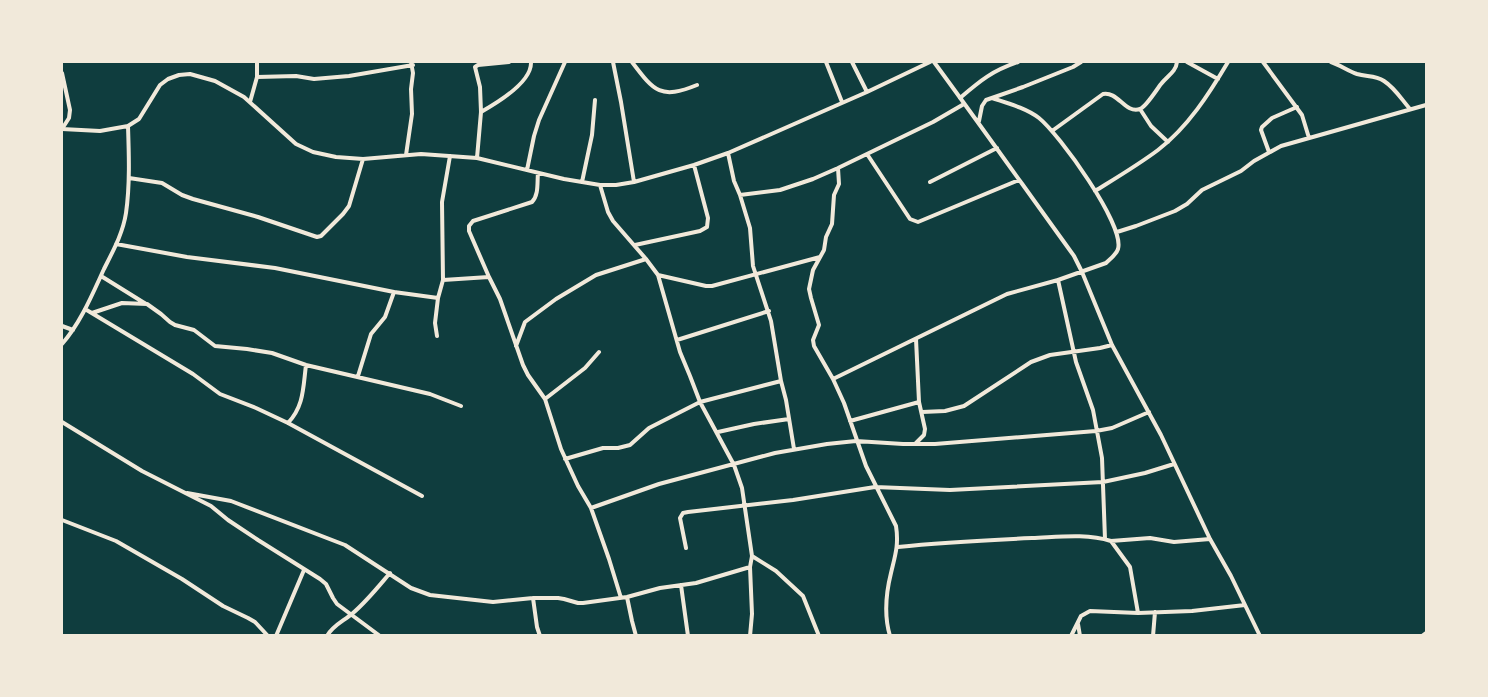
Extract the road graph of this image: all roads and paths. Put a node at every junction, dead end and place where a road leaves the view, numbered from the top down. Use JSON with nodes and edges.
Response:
{"nodes":[{"id":1,"x":257,"y":62,"type":"edge"},
{"id":2,"x":509,"y":62,"type":"edge"},
{"id":3,"x":531,"y":62,"type":"edge"},
{"id":4,"x":565,"y":62,"type":"edge"},
{"id":5,"x":613,"y":62,"type":"edge"},
{"id":6,"x":632,"y":62,"type":"edge"},
{"id":7,"x":826,"y":62,"type":"edge"},
{"id":8,"x":852,"y":62,"type":"edge"},
{"id":9,"x":932,"y":62,"type":"edge"},
{"id":10,"x":1018,"y":62,"type":"edge"},
{"id":11,"x":1081,"y":62,"type":"edge"},
{"id":12,"x":1177,"y":62,"type":"edge"},
{"id":13,"x":1187,"y":62,"type":"edge"},
{"id":14,"x":1228,"y":62,"type":"edge"},
{"id":15,"x":1263,"y":62,"type":"edge"},
{"id":16,"x":1331,"y":62,"type":"edge"},
{"id":17,"x":412,"y":64,"type":"edge"},
{"id":18,"x":922,"y":64,"type":"edge"},
{"id":19,"x":62,"y":73,"type":"edge"},
{"id":20,"x":257,"y":77,"type":"junction"},
{"id":21,"x":1218,"y":79,"type":"junction"},
{"id":22,"x":697,"y":85,"type":"dead end"},
{"id":23,"x":867,"y":92,"type":"junction"},
{"id":24,"x":960,"y":98,"type":"junction"},
{"id":25,"x":992,"y":98,"type":"junction"},
{"id":26,"x":595,"y":100,"type":"dead end"},
{"id":27,"x":250,"y":102,"type":"junction"},
{"id":28,"x":842,"y":102,"type":"junction"},
{"id":29,"x":964,"y":104,"type":"junction"},
{"id":30,"x":1426,"y":105,"type":"edge"},
{"id":31,"x":1297,"y":107,"type":"junction"},
{"id":32,"x":1140,"y":109,"type":"junction"},
{"id":33,"x":1410,"y":109,"type":"junction"},
{"id":34,"x":481,"y":112,"type":"junction"},
{"id":35,"x":978,"y":122,"type":"junction"},
{"id":36,"x":128,"y":126,"type":"junction"},
{"id":37,"x":62,"y":129,"type":"edge"},
{"id":38,"x":1052,"y":131,"type":"junction"},
{"id":39,"x":1309,"y":138,"type":"junction"},
{"id":40,"x":1168,"y":142,"type":"junction"},
{"id":41,"x":997,"y":148,"type":"junction"},
{"id":42,"x":1269,"y":152,"type":"junction"},
{"id":43,"x":728,"y":153,"type":"junction"},
{"id":44,"x":867,"y":154,"type":"junction"},
{"id":45,"x":406,"y":155,"type":"junction"},
{"id":46,"x":450,"y":156,"type":"junction"},
{"id":47,"x":477,"y":158,"type":"junction"},
{"id":48,"x":363,"y":159,"type":"junction"},
{"id":49,"x":694,"y":165,"type":"junction"},
{"id":50,"x":838,"y":168,"type":"junction"},
{"id":51,"x":527,"y":170,"type":"junction"},
{"id":52,"x":538,"y":173,"type":"junction"},
{"id":53,"x":129,"y":178,"type":"junction"},
{"id":54,"x":1019,"y":180,"type":"junction"},
{"id":55,"x":582,"y":182,"type":"junction"},
{"id":56,"x":634,"y":182,"type":"junction"},
{"id":57,"x":930,"y":182,"type":"dead end"},
{"id":58,"x":600,"y":185,"type":"junction"},
{"id":59,"x":1095,"y":190,"type":"junction"},
{"id":60,"x":740,"y":195,"type":"junction"},
{"id":61,"x":1117,"y":232,"type":"junction"},
{"id":62,"x":116,"y":244,"type":"junction"},
{"id":63,"x":635,"y":245,"type":"junction"},
{"id":64,"x":821,"y":256,"type":"junction"},
{"id":65,"x":646,"y":259,"type":"junction"},
{"id":66,"x":1082,"y":272,"type":"junction"},
{"id":67,"x":658,"y":274,"type":"junction"},
{"id":68,"x":756,"y":275,"type":"junction"},
{"id":69,"x":101,"y":276,"type":"junction"},
{"id":70,"x":489,"y":277,"type":"junction"},
{"id":71,"x":443,"y":280,"type":"junction"},
{"id":72,"x":1058,"y":280,"type":"junction"},
{"id":73,"x":394,"y":292,"type":"junction"},
{"id":74,"x":438,"y":298,"type":"junction"},
{"id":75,"x":147,"y":304,"type":"junction"},
{"id":76,"x":85,"y":309,"type":"junction"},
{"id":77,"x":769,"y":311,"type":"junction"},
{"id":78,"x":92,"y":313,"type":"junction"},
{"id":79,"x":62,"y":326,"type":"edge"},
{"id":80,"x":73,"y":330,"type":"junction"},
{"id":81,"x":437,"y":336,"type":"dead end"},
{"id":82,"x":916,"y":339,"type":"junction"},
{"id":83,"x":677,"y":340,"type":"junction"},
{"id":84,"x":62,"y":344,"type":"edge"},
{"id":85,"x":1112,"y":345,"type":"junction"},
{"id":86,"x":516,"y":347,"type":"junction"},
{"id":87,"x":599,"y":352,"type":"dead end"},
{"id":88,"x":1074,"y":352,"type":"junction"},
{"id":89,"x":306,"y":365,"type":"junction"},
{"id":90,"x":358,"y":376,"type":"junction"},
{"id":91,"x":833,"y":379,"type":"junction"},
{"id":92,"x":781,"y":381,"type":"junction"},
{"id":93,"x":545,"y":399,"type":"junction"},
{"id":94,"x":700,"y":402,"type":"junction"},
{"id":95,"x":919,"y":402,"type":"junction"},
{"id":96,"x":461,"y":406,"type":"dead end"},
{"id":97,"x":922,"y":412,"type":"junction"},
{"id":98,"x":1149,"y":412,"type":"junction"},
{"id":99,"x":789,"y":419,"type":"junction"},
{"id":100,"x":850,"y":421,"type":"junction"},
{"id":101,"x":62,"y":422,"type":"edge"},
{"id":102,"x":288,"y":423,"type":"junction"},
{"id":103,"x":1096,"y":431,"type":"junction"},
{"id":104,"x":718,"y":432,"type":"junction"},
{"id":105,"x":856,"y":441,"type":"junction"},
{"id":106,"x":916,"y":444,"type":"junction"},
{"id":107,"x":794,"y":449,"type":"junction"},
{"id":108,"x":565,"y":459,"type":"junction"},
{"id":109,"x":1174,"y":464,"type":"junction"},
{"id":110,"x":734,"y":465,"type":"junction"},
{"id":111,"x":1103,"y":482,"type":"junction"},
{"id":112,"x":876,"y":487,"type":"junction"},
{"id":113,"x":187,"y":494,"type":"junction"},
{"id":114,"x":422,"y":496,"type":"dead end"},
{"id":115,"x":746,"y":504,"type":"junction"},
{"id":116,"x":591,"y":508,"type":"junction"},
{"id":117,"x":62,"y":520,"type":"edge"},
{"id":118,"x":1210,"y":538,"type":"junction"},
{"id":119,"x":1105,"y":539,"type":"junction"},
{"id":120,"x":1111,"y":541,"type":"junction"},
{"id":121,"x":898,"y":547,"type":"junction"},
{"id":122,"x":686,"y":548,"type":"dead end"},
{"id":123,"x":752,"y":556,"type":"junction"},
{"id":124,"x":750,"y":567,"type":"junction"},
{"id":125,"x":304,"y":570,"type":"junction"},
{"id":126,"x":390,"y":573,"type":"junction"},
{"id":127,"x":681,"y":585,"type":"junction"},
{"id":128,"x":627,"y":597,"type":"junction"},
{"id":129,"x":532,"y":598,"type":"junction"},
{"id":130,"x":621,"y":598,"type":"junction"},
{"id":131,"x":1245,"y":604,"type":"junction"},
{"id":132,"x":1155,"y":612,"type":"junction"},
{"id":133,"x":1138,"y":613,"type":"junction"},
{"id":134,"x":352,"y":614,"type":"junction"},
{"id":135,"x":1078,"y":622,"type":"junction"},
{"id":136,"x":1426,"y":633,"type":"edge"},
{"id":137,"x":268,"y":636,"type":"edge"},
{"id":138,"x":276,"y":636,"type":"edge"},
{"id":139,"x":327,"y":636,"type":"edge"},
{"id":140,"x":380,"y":636,"type":"edge"},
{"id":141,"x":540,"y":636,"type":"edge"},
{"id":142,"x":636,"y":636,"type":"edge"},
{"id":143,"x":688,"y":636,"type":"edge"},
{"id":144,"x":750,"y":636,"type":"edge"},
{"id":145,"x":819,"y":636,"type":"edge"},
{"id":146,"x":890,"y":636,"type":"edge"},
{"id":147,"x":1071,"y":636,"type":"edge"},
{"id":148,"x":1080,"y":636,"type":"edge"},
{"id":149,"x":1153,"y":636,"type":"edge"},
{"id":150,"x":1260,"y":636,"type":"edge"},
{"id":151,"x":1422,"y":636,"type":"edge"}],
"edges":[{"from":1,"to":20,"type":"street"},
{"from":2,"to":34,"type":"street"},
{"from":3,"to":34,"type":"street"},
{"from":4,"to":51,"type":"street"},
{"from":5,"to":56,"type":"street"},
{"from":6,"to":22,"type":"street"},
{"from":7,"to":28,"type":"street"},
{"from":8,"to":23,"type":"street"},
{"from":9,"to":18,"type":"street"},
{"from":9,"to":24,"type":"street"},
{"from":10,"to":24,"type":"street"},
{"from":11,"to":25,"type":"street"},
{"from":12,"to":32,"type":"street"},
{"from":13,"to":21,"type":"street"},
{"from":14,"to":21,"type":"street"},
{"from":15,"to":31,"type":"street"},
{"from":16,"to":33,"type":"street"},
{"from":17,"to":20,"type":"street"},
{"from":17,"to":45,"type":"street"},
{"from":18,"to":23,"type":"street"},
{"from":19,"to":37,"type":"street"},
{"from":20,"to":27,"type":"street"},
{"from":21,"to":40,"type":"street"},
{"from":23,"to":28,"type":"street"},
{"from":24,"to":29,"type":"street"},
{"from":25,"to":35,"type":"street"},
{"from":25,"to":38,"type":"street"},
{"from":26,"to":55,"type":"street"},
{"from":27,"to":36,"type":"street"},
{"from":27,"to":48,"type":"street"},
{"from":28,"to":43,"type":"street"},
{"from":29,"to":35,"type":"street"},
{"from":29,"to":44,"type":"street"},
{"from":30,"to":33,"type":"street"},
{"from":31,"to":39,"type":"street"},
{"from":31,"to":42,"type":"street"},
{"from":32,"to":38,"type":"street"},
{"from":32,"to":40,"type":"street"},
{"from":33,"to":39,"type":"street"},
{"from":34,"to":47,"type":"street"},
{"from":35,"to":41,"type":"street"},
{"from":36,"to":37,"type":"street"},
{"from":36,"to":53,"type":"street"},
{"from":38,"to":59,"type":"street"},
{"from":39,"to":42,"type":"street"},
{"from":40,"to":59,"type":"street"},
{"from":41,"to":54,"type":"street"},
{"from":41,"to":57,"type":"street"},
{"from":42,"to":61,"type":"street"},
{"from":43,"to":49,"type":"street"},
{"from":43,"to":60,"type":"street"},
{"from":44,"to":50,"type":"street"},
{"from":44,"to":54,"type":"street"},
{"from":45,"to":46,"type":"street"},
{"from":45,"to":48,"type":"street"},
{"from":46,"to":47,"type":"street"},
{"from":46,"to":71,"type":"street"},
{"from":47,"to":51,"type":"street"},
{"from":48,"to":53,"type":"street"},
{"from":49,"to":56,"type":"street"},
{"from":49,"to":63,"type":"street"},
{"from":50,"to":60,"type":"street"},
{"from":50,"to":64,"type":"street"},
{"from":51,"to":52,"type":"street"},
{"from":52,"to":55,"type":"street"},
{"from":52,"to":70,"type":"street"},
{"from":53,"to":62,"type":"street"},
{"from":54,"to":66,"type":"street"},
{"from":55,"to":58,"type":"street"},
{"from":56,"to":58,"type":"street"},
{"from":58,"to":63,"type":"street"},
{"from":59,"to":61,"type":"street"},
{"from":60,"to":68,"type":"street"},
{"from":61,"to":66,"type":"street"},
{"from":62,"to":69,"type":"street"},
{"from":62,"to":73,"type":"street"},
{"from":63,"to":65,"type":"street"},
{"from":64,"to":68,"type":"street"},
{"from":64,"to":91,"type":"street"},
{"from":65,"to":67,"type":"street"},
{"from":65,"to":86,"type":"street"},
{"from":66,"to":72,"type":"street"},
{"from":66,"to":85,"type":"street"},
{"from":67,"to":68,"type":"street"},
{"from":67,"to":83,"type":"street"},
{"from":68,"to":77,"type":"street"},
{"from":69,"to":75,"type":"street"},
{"from":69,"to":76,"type":"street"},
{"from":70,"to":71,"type":"street"},
{"from":70,"to":86,"type":"street"},
{"from":71,"to":74,"type":"street"},
{"from":72,"to":82,"type":"street"},
{"from":72,"to":88,"type":"street"},
{"from":73,"to":74,"type":"street"},
{"from":73,"to":90,"type":"street"},
{"from":74,"to":81,"type":"street"},
{"from":75,"to":78,"type":"street"},
{"from":75,"to":89,"type":"street"},
{"from":76,"to":78,"type":"street"},
{"from":76,"to":80,"type":"street"},
{"from":77,"to":83,"type":"street"},
{"from":77,"to":92,"type":"street"},
{"from":78,"to":102,"type":"street"},
{"from":79,"to":80,"type":"street"},
{"from":80,"to":84,"type":"street"},
{"from":82,"to":91,"type":"street"},
{"from":82,"to":95,"type":"street"},
{"from":83,"to":94,"type":"street"},
{"from":85,"to":88,"type":"street"},
{"from":85,"to":98,"type":"street"},
{"from":86,"to":93,"type":"street"},
{"from":87,"to":93,"type":"street"},
{"from":88,"to":97,"type":"street"},
{"from":88,"to":103,"type":"street"},
{"from":89,"to":90,"type":"street"},
{"from":89,"to":102,"type":"street"},
{"from":90,"to":96,"type":"street"},
{"from":91,"to":100,"type":"street"},
{"from":92,"to":94,"type":"street"},
{"from":92,"to":99,"type":"street"},
{"from":93,"to":108,"type":"street"},
{"from":94,"to":104,"type":"street"},
{"from":94,"to":108,"type":"street"},
{"from":95,"to":97,"type":"street"},
{"from":95,"to":100,"type":"street"},
{"from":97,"to":106,"type":"street"},
{"from":98,"to":103,"type":"street"},
{"from":98,"to":109,"type":"street"},
{"from":99,"to":104,"type":"street"},
{"from":99,"to":107,"type":"street"},
{"from":100,"to":105,"type":"street"},
{"from":101,"to":113,"type":"street"},
{"from":102,"to":114,"type":"street"},
{"from":103,"to":106,"type":"street"},
{"from":103,"to":111,"type":"street"},
{"from":104,"to":110,"type":"street"},
{"from":105,"to":106,"type":"street"},
{"from":105,"to":107,"type":"street"},
{"from":105,"to":112,"type":"street"},
{"from":107,"to":110,"type":"street"},
{"from":108,"to":116,"type":"street"},
{"from":109,"to":111,"type":"street"},
{"from":109,"to":118,"type":"street"},
{"from":110,"to":115,"type":"street"},
{"from":110,"to":116,"type":"street"},
{"from":111,"to":112,"type":"street"},
{"from":111,"to":119,"type":"street"},
{"from":112,"to":115,"type":"street"},
{"from":112,"to":121,"type":"street"},
{"from":113,"to":125,"type":"street"},
{"from":113,"to":126,"type":"street"},
{"from":115,"to":122,"type":"street"},
{"from":115,"to":123,"type":"street"},
{"from":116,"to":130,"type":"street"},
{"from":117,"to":137,"type":"street"},
{"from":118,"to":120,"type":"street"},
{"from":118,"to":131,"type":"street"},
{"from":119,"to":120,"type":"street"},
{"from":119,"to":121,"type":"street"},
{"from":120,"to":133,"type":"street"},
{"from":121,"to":146,"type":"street"},
{"from":123,"to":124,"type":"street"},
{"from":123,"to":145,"type":"street"},
{"from":124,"to":127,"type":"street"},
{"from":124,"to":144,"type":"street"},
{"from":125,"to":134,"type":"street"},
{"from":125,"to":138,"type":"street"},
{"from":126,"to":129,"type":"street"},
{"from":126,"to":134,"type":"street"},
{"from":127,"to":128,"type":"street"},
{"from":127,"to":143,"type":"street"},
{"from":128,"to":130,"type":"street"},
{"from":128,"to":142,"type":"street"},
{"from":129,"to":130,"type":"street"},
{"from":129,"to":141,"type":"street"},
{"from":131,"to":132,"type":"street"},
{"from":131,"to":150,"type":"street"},
{"from":132,"to":133,"type":"street"},
{"from":132,"to":149,"type":"street"},
{"from":133,"to":135,"type":"street"},
{"from":134,"to":139,"type":"street"},
{"from":134,"to":140,"type":"street"},
{"from":135,"to":147,"type":"street"},
{"from":135,"to":148,"type":"street"},
{"from":136,"to":151,"type":"street"}]}
